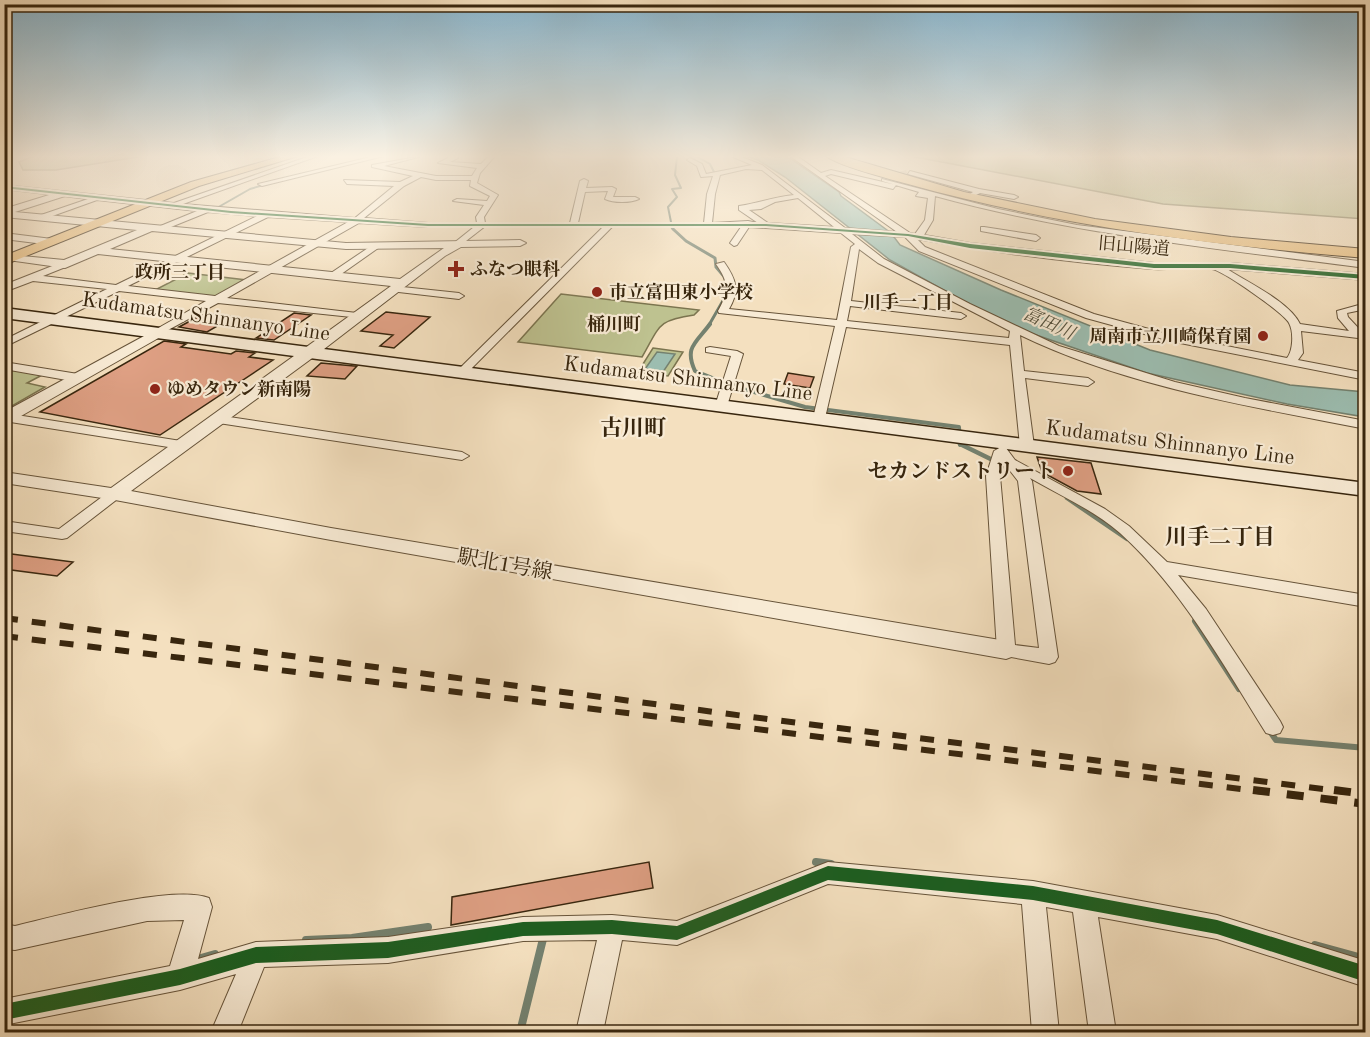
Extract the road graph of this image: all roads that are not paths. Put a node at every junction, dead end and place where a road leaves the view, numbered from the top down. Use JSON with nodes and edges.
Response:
{"nodes":[{"id":1,"x":30,"y":204,"type":"edge"},
{"id":2,"x":79,"y":204,"type":"edge"},
{"id":3,"x":146,"y":204,"type":"edge"},
{"id":4,"x":160,"y":204,"type":"edge"},
{"id":5,"x":176,"y":204,"type":"edge"},
{"id":6,"x":379,"y":204,"type":"edge"},
{"id":7,"x":488,"y":204,"type":"edge"},
{"id":8,"x":578,"y":204,"type":"edge"},
{"id":9,"x":710,"y":204,"type":"edge"},
{"id":10,"x":764,"y":204,"type":"edge"},
{"id":11,"x":811,"y":204,"type":"edge"},
{"id":12,"x":863,"y":204,"type":"edge"},
{"id":13,"x":931,"y":204,"type":"edge"},
{"id":14,"x":984,"y":204,"type":"edge"},
{"id":15,"x":1014,"y":204,"type":"edge"},
{"id":16,"x":1031,"y":204,"type":"edge"},
{"id":17,"x":172,"y":206,"type":"junction"},
{"id":18,"x":1000,"y":208,"type":"junction"},
{"id":19,"x":207,"y":209,"type":"junction"},
{"id":20,"x":4,"y":213,"type":"edge"},
{"id":21,"x":265,"y":215,"type":"junction"},
{"id":22,"x":44,"y":217,"type":"junction"},
{"id":23,"x":356,"y":220,"type":"junction"},
{"id":24,"x":100,"y":223,"type":"junction"},
{"id":25,"x":708,"y":223,"type":"junction"},
{"id":26,"x":611,"y":224,"type":"junction"},
{"id":27,"x":748,"y":224,"type":"junction"},
{"id":28,"x":482,"y":225,"type":"junction"},
{"id":29,"x":573,"y":225,"type":"junction"},
{"id":30,"x":766,"y":225,"type":"junction"},
{"id":31,"x":156,"y":229,"type":"junction"},
{"id":32,"x":984,"y":229,"type":"junction"},
{"id":33,"x":845,"y":231,"type":"junction"},
{"id":34,"x":4,"y":236,"type":"edge"},
{"id":35,"x":225,"y":236,"type":"junction"},
{"id":36,"x":908,"y":236,"type":"junction"},
{"id":37,"x":1036,"y":238,"type":"dead end"},
{"id":38,"x":52,"y":242,"type":"junction"},
{"id":39,"x":520,"y":243,"type":"dead end"},
{"id":40,"x":734,"y":243,"type":"dead end"},
{"id":41,"x":314,"y":244,"type":"junction"},
{"id":42,"x":457,"y":245,"type":"junction"},
{"id":43,"x":377,"y":246,"type":"junction"},
{"id":44,"x":862,"y":246,"type":"junction"},
{"id":45,"x":970,"y":246,"type":"junction"},
{"id":46,"x":98,"y":251,"type":"junction"},
{"id":47,"x":1365,"y":252,"type":"edge"},
{"id":48,"x":8,"y":259,"type":"edge"},
{"id":49,"x":175,"y":259,"type":"junction"},
{"id":50,"x":65,"y":264,"type":"junction"},
{"id":51,"x":721,"y":264,"type":"dead end"},
{"id":52,"x":1365,"y":265,"type":"edge"},
{"id":53,"x":1216,"y":266,"type":"junction"},
{"id":54,"x":267,"y":270,"type":"junction"},
{"id":55,"x":334,"y":275,"type":"junction"},
{"id":56,"x":1365,"y":277,"type":"edge"},
{"id":57,"x":34,"y":278,"type":"junction"},
{"id":58,"x":398,"y":286,"type":"junction"},
{"id":59,"x":117,"y":288,"type":"junction"},
{"id":60,"x":4,"y":290,"type":"edge"},
{"id":61,"x":459,"y":296,"type":"dead end"},
{"id":62,"x":216,"y":300,"type":"junction"},
{"id":63,"x":846,"y":303,"type":"junction"},
{"id":64,"x":1365,"y":306,"type":"edge"},
{"id":65,"x":4,"y":313,"type":"edge"},
{"id":66,"x":357,"y":316,"type":"junction"},
{"id":67,"x":961,"y":316,"type":"dead end"},
{"id":68,"x":55,"y":319,"type":"junction"},
{"id":69,"x":840,"y":324,"type":"junction"},
{"id":70,"x":1296,"y":327,"type":"junction"},
{"id":71,"x":157,"y":333,"type":"junction"},
{"id":72,"x":1013,"y":336,"type":"junction"},
{"id":73,"x":1363,"y":338,"type":"edge"},
{"id":74,"x":4,"y":344,"type":"edge"},
{"id":75,"x":710,"y":350,"type":"dead end"},
{"id":76,"x":310,"y":353,"type":"junction"},
{"id":77,"x":1292,"y":362,"type":"junction"},
{"id":78,"x":4,"y":365,"type":"edge"},
{"id":79,"x":463,"y":371,"type":"junction"},
{"id":80,"x":1019,"y":374,"type":"junction"},
{"id":81,"x":1365,"y":377,"type":"edge"},
{"id":82,"x":78,"y":378,"type":"junction"},
{"id":83,"x":1088,"y":382,"type":"dead end"},
{"id":84,"x":721,"y":406,"type":"junction"},
{"id":85,"x":6,"y":418,"type":"edge"},
{"id":86,"x":819,"y":418,"type":"junction"},
{"id":87,"x":216,"y":419,"type":"junction"},
{"id":88,"x":1365,"y":425,"type":"edge"},
{"id":89,"x":182,"y":445,"type":"junction"},
{"id":90,"x":1027,"y":446,"type":"junction"},
{"id":91,"x":1004,"y":452,"type":"junction"},
{"id":92,"x":462,"y":456,"type":"dead end"},
{"id":93,"x":4,"y":477,"type":"edge"},
{"id":94,"x":1365,"y":490,"type":"edge"},
{"id":95,"x":115,"y":494,"type":"junction"},
{"id":96,"x":4,"y":526,"type":"edge"},
{"id":97,"x":1162,"y":567,"type":"junction"},
{"id":98,"x":1365,"y":601,"type":"edge"},
{"id":99,"x":1006,"y":650,"type":"junction"},
{"id":100,"x":1273,"y":727,"type":"dead end"},
{"id":101,"x":1034,"y":892,"type":"junction"},
{"id":102,"x":1084,"y":903,"type":"junction"},
{"id":103,"x":612,"y":927,"type":"junction"},
{"id":104,"x":4,"y":936,"type":"edge"},
{"id":105,"x":256,"y":955,"type":"junction"},
{"id":106,"x":1365,"y":974,"type":"edge"},
{"id":107,"x":180,"y":976,"type":"junction"},
{"id":108,"x":4,"y":1012,"type":"edge"},
{"id":109,"x":225,"y":1032,"type":"edge"},
{"id":110,"x":590,"y":1032,"type":"edge"},
{"id":111,"x":1045,"y":1032,"type":"edge"},
{"id":112,"x":1102,"y":1032,"type":"edge"}],
"edges":[{"from":1,"to":20,"type":"street"},
{"from":2,"to":22,"type":"street"},
{"from":3,"to":24,"type":"main road"},
{"from":4,"to":17,"type":"street"},
{"from":5,"to":17,"type":"street"},
{"from":6,"to":23,"type":"street"},
{"from":7,"to":28,"type":"street"},
{"from":8,"to":29,"type":"street"},
{"from":9,"to":25,"type":"street"},
{"from":10,"to":30,"type":"street"},
{"from":11,"to":33,"type":"street"},
{"from":12,"to":36,"type":"street"},
{"from":13,"to":36,"type":"street"},
{"from":14,"to":18,"type":"street"},
{"from":15,"to":47,"type":"highway"},
{"from":16,"to":47,"type":"highway"},
{"from":17,"to":19,"type":"street"},
{"from":18,"to":32,"type":"street"},
{"from":18,"to":52,"type":"street"},
{"from":19,"to":21,"type":"street"},
{"from":19,"to":31,"type":"street"},
{"from":20,"to":22,"type":"street"},
{"from":21,"to":23,"type":"street"},
{"from":21,"to":35,"type":"street"},
{"from":22,"to":24,"type":"street"},
{"from":23,"to":28,"type":"street"},
{"from":23,"to":41,"type":"street"},
{"from":24,"to":31,"type":"street"},
{"from":24,"to":38,"type":"main road"},
{"from":25,"to":26,"type":"street"},
{"from":25,"to":27,"type":"street"},
{"from":26,"to":29,"type":"street"},
{"from":26,"to":79,"type":"street"},
{"from":27,"to":30,"type":"street"},
{"from":27,"to":40,"type":"street"},
{"from":28,"to":29,"type":"street"},
{"from":28,"to":42,"type":"street"},
{"from":30,"to":33,"type":"street"},
{"from":31,"to":35,"type":"street"},
{"from":31,"to":46,"type":"street"},
{"from":32,"to":37,"type":"street"},
{"from":32,"to":45,"type":"street"},
{"from":33,"to":36,"type":"street","name":"旧山陽道"},
{"from":33,"to":44,"type":"street"},
{"from":34,"to":38,"type":"street"},
{"from":35,"to":41,"type":"street"},
{"from":35,"to":49,"type":"street"},
{"from":36,"to":45,"type":"street","name":"旧山陽道"},
{"from":36,"to":77,"type":"street"},
{"from":38,"to":48,"type":"main road"},
{"from":39,"to":42,"type":"street"},
{"from":41,"to":43,"type":"street"},
{"from":41,"to":54,"type":"street"},
{"from":42,"to":43,"type":"street"},
{"from":42,"to":58,"type":"street"},
{"from":43,"to":55,"type":"street"},
{"from":44,"to":63,"type":"street"},
{"from":44,"to":72,"type":"street"},
{"from":45,"to":53,"type":"street","name":"旧山陽道"},
{"from":46,"to":49,"type":"street"},
{"from":46,"to":50,"type":"street"},
{"from":48,"to":50,"type":"street"},
{"from":49,"to":54,"type":"street"},
{"from":49,"to":59,"type":"street"},
{"from":50,"to":57,"type":"street"},
{"from":51,"to":69,"type":"street"},
{"from":53,"to":56,"type":"street","name":"旧山陽道"},
{"from":53,"to":70,"type":"street"},
{"from":54,"to":55,"type":"street"},
{"from":54,"to":62,"type":"street"},
{"from":55,"to":58,"type":"street"},
{"from":57,"to":59,"type":"street"},
{"from":57,"to":60,"type":"street"},
{"from":58,"to":61,"type":"street"},
{"from":58,"to":66,"type":"street"},
{"from":59,"to":62,"type":"street"},
{"from":59,"to":68,"type":"street"},
{"from":62,"to":66,"type":"street"},
{"from":62,"to":71,"type":"street"},
{"from":63,"to":67,"type":"street"},
{"from":63,"to":69,"type":"street"},
{"from":64,"to":73,"type":"street"},
{"from":65,"to":68,"type":"main road","name":"Kudamatsu Shinnanyo Line"},
{"from":66,"to":76,"type":"street"},
{"from":68,"to":71,"type":"main road","name":"Kudamatsu Shinnanyo Line"},
{"from":68,"to":74,"type":"street"},
{"from":69,"to":72,"type":"street"},
{"from":69,"to":86,"type":"street"},
{"from":70,"to":73,"type":"street"},
{"from":70,"to":77,"type":"street"},
{"from":71,"to":76,"type":"main road","name":"Kudamatsu Shinnanyo Line"},
{"from":71,"to":82,"type":"street"},
{"from":72,"to":80,"type":"street"},
{"from":72,"to":88,"type":"street"},
{"from":75,"to":84,"type":"street"},
{"from":76,"to":79,"type":"main road","name":"Kudamatsu Shinnanyo Line"},
{"from":76,"to":87,"type":"street"},
{"from":77,"to":81,"type":"street"},
{"from":78,"to":82,"type":"street"},
{"from":79,"to":84,"type":"main road","name":"Kudamatsu Shinnanyo Line"},
{"from":80,"to":83,"type":"street"},
{"from":80,"to":90,"type":"street"},
{"from":82,"to":85,"type":"street"},
{"from":84,"to":86,"type":"main road","name":"Kudamatsu Shinnanyo Line"},
{"from":85,"to":89,"type":"street"},
{"from":86,"to":91,"type":"main road","name":"Kudamatsu Shinnanyo Line"},
{"from":87,"to":89,"type":"street"},
{"from":87,"to":92,"type":"street"},
{"from":89,"to":95,"type":"street"},
{"from":90,"to":91,"type":"main road","name":"Kudamatsu Shinnanyo Line"},
{"from":90,"to":94,"type":"main road","name":"Kudamatsu Shinnanyo Line"},
{"from":91,"to":97,"type":"street"},
{"from":91,"to":99,"type":"street"},
{"from":91,"to":99,"type":"street"},
{"from":93,"to":95,"type":"street","name":"駅北1号線"},
{"from":95,"to":96,"type":"street"},
{"from":95,"to":99,"type":"street","name":"駅北1号線"},
{"from":97,"to":98,"type":"street"},
{"from":97,"to":100,"type":"street"},
{"from":101,"to":102,"type":"street"},
{"from":101,"to":103,"type":"street"},
{"from":101,"to":111,"type":"street"},
{"from":102,"to":106,"type":"street"},
{"from":102,"to":112,"type":"street"},
{"from":103,"to":105,"type":"street"},
{"from":103,"to":110,"type":"street"},
{"from":104,"to":107,"type":"street"},
{"from":105,"to":107,"type":"street"},
{"from":105,"to":109,"type":"street"},
{"from":107,"to":108,"type":"street"}]}
